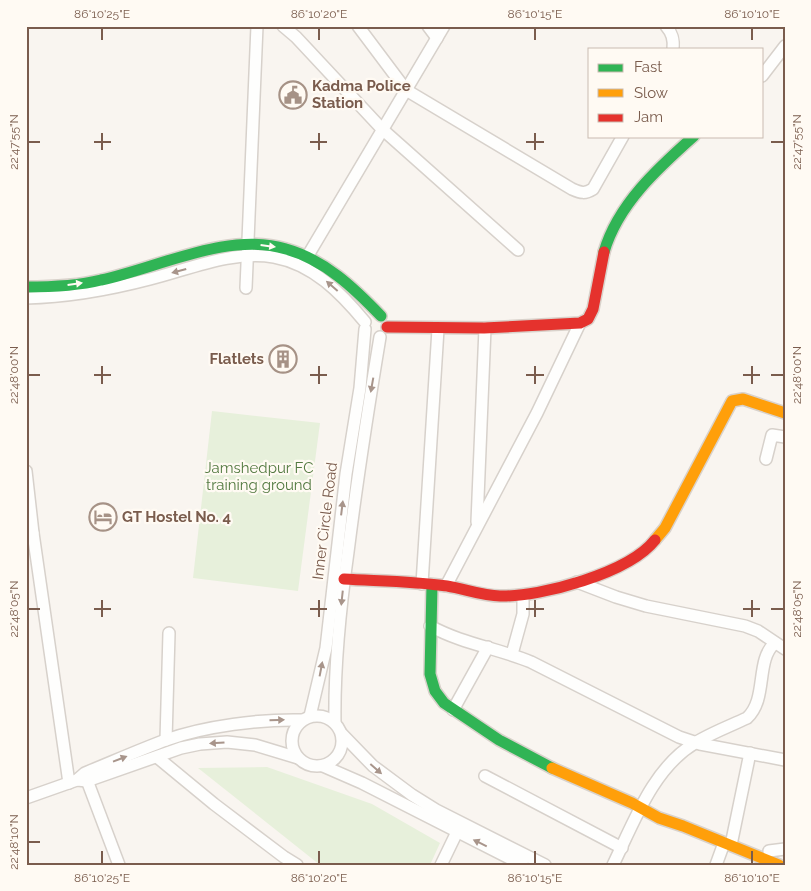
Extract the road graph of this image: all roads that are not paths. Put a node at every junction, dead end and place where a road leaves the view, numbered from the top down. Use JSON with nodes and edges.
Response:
{"nodes":[{"id":1,"x":257,"y":26,"type":"edge"},
{"id":2,"x":283,"y":26,"type":"edge"},
{"id":3,"x":358,"y":26,"type":"edge"},
{"id":4,"x":428,"y":26,"type":"edge"},
{"id":5,"x":444,"y":26,"type":"edge"},
{"id":6,"x":666,"y":26,"type":"edge"},
{"id":7,"x":437,"y":38,"type":"junction"},
{"id":8,"x":785,"y":46,"type":"edge"},
{"id":9,"x":673,"y":48,"type":"edge"},
{"id":10,"x":764,"y":73,"type":"edge"},
{"id":11,"x":406,"y":90,"type":"junction"},
{"id":12,"x":382,"y":130,"type":"junction"},
{"id":13,"x":622,"y":138,"type":"edge"},
{"id":14,"x":692,"y":138,"type":"edge"},
{"id":15,"x":249,"y":250,"type":"junction"},
{"id":16,"x":518,"y":250,"type":"dead end"},
{"id":17,"x":307,"y":257,"type":"junction"},
{"id":18,"x":26,"y":287,"type":"edge"},
{"id":19,"x":246,"y":288,"type":"dead end"},
{"id":20,"x":26,"y":298,"type":"edge"},
{"id":21,"x":381,"y":316,"type":"junction"},
{"id":22,"x":580,"y":323,"type":"junction"},
{"id":23,"x":365,"y":326,"type":"junction"},
{"id":24,"x":388,"y":327,"type":"junction"},
{"id":25,"x":485,"y":328,"type":"junction"},
{"id":26,"x":438,"y":329,"type":"junction"},
{"id":27,"x":380,"y":337,"type":"junction"},
{"id":28,"x":785,"y":413,"type":"edge"},
{"id":29,"x":785,"y":437,"type":"edge"},
{"id":30,"x":766,"y":459,"type":"dead end"},
{"id":31,"x":26,"y":471,"type":"edge"},
{"id":32,"x":477,"y":526,"type":"junction"},
{"id":33,"x":30,"y":530,"type":"edge"},
{"id":34,"x":32,"y":560,"type":"edge"},
{"id":35,"x":344,"y":579,"type":"junction"},
{"id":36,"x":577,"y":582,"type":"junction"},
{"id":37,"x":427,"y":585,"type":"junction"},
{"id":38,"x":446,"y":586,"type":"junction"},
{"id":39,"x":523,"y":595,"type":"junction"},
{"id":40,"x":430,"y":626,"type":"junction"},
{"id":41,"x":169,"y":633,"type":"dead end"},
{"id":42,"x":775,"y":643,"type":"junction"},
{"id":43,"x":488,"y":648,"type":"junction"},
{"id":44,"x":785,"y":649,"type":"edge"},
{"id":45,"x":512,"y":654,"type":"junction"},
{"id":46,"x":453,"y":710,"type":"junction"},
{"id":47,"x":306,"y":718,"type":"junction"},
{"id":48,"x":335,"y":723,"type":"junction"},
{"id":49,"x":342,"y":734,"type":"junction"},
{"id":50,"x":166,"y":740,"type":"junction"},
{"id":51,"x":696,"y":742,"type":"junction"},
{"id":52,"x":750,"y":753,"type":"junction"},
{"id":53,"x":157,"y":757,"type":"junction"},
{"id":54,"x":298,"y":758,"type":"junction"},
{"id":55,"x":785,"y":760,"type":"edge"},
{"id":56,"x":323,"y":766,"type":"junction"},
{"id":57,"x":486,"y":776,"type":"dead end"},
{"id":58,"x":79,"y":780,"type":"junction"},
{"id":59,"x":26,"y":798,"type":"edge"},
{"id":60,"x":641,"y":808,"type":"junction"},
{"id":61,"x":456,"y":832,"type":"junction"},
{"id":62,"x":728,"y":844,"type":"junction"},
{"id":63,"x":622,"y":848,"type":"junction"},
{"id":64,"x":785,"y":849,"type":"edge"},
{"id":65,"x":769,"y":850,"type":"dead end"},
{"id":66,"x":119,"y":865,"type":"edge"},
{"id":67,"x":297,"y":865,"type":"edge"},
{"id":68,"x":441,"y":865,"type":"edge"},
{"id":69,"x":523,"y":865,"type":"edge"},
{"id":70,"x":545,"y":865,"type":"edge"},
{"id":71,"x":613,"y":865,"type":"edge"},
{"id":72,"x":716,"y":865,"type":"edge"},
{"id":73,"x":779,"y":865,"type":"edge"}],
"edges":[{"from":1,"to":15,"type":"street"},
{"from":2,"to":12,"type":"street"},
{"from":3,"to":11,"type":"street"},
{"from":4,"to":7,"type":"street"},
{"from":5,"to":7,"type":"street"},
{"from":6,"to":9,"type":"street"},
{"from":7,"to":11,"type":"street"},
{"from":8,"to":10,"type":"street"},
{"from":11,"to":12,"type":"street"},
{"from":11,"to":13,"type":"street"},
{"from":12,"to":16,"type":"street"},
{"from":12,"to":17,"type":"street"},
{"from":14,"to":22,"type":"street"},
{"from":15,"to":17,"type":"street","one_way":true},
{"from":18,"to":15,"type":"street","one_way":true},
{"from":15,"to":19,"type":"street"},
{"from":15,"to":20,"type":"street","one_way":true},
{"from":23,"to":15,"type":"street","one_way":true},
{"from":17,"to":21,"type":"street"},
{"from":21,"to":23,"type":"street"},
{"from":21,"to":24,"type":"street"},
{"from":22,"to":25,"type":"street"},
{"from":22,"to":32,"type":"street"},
{"from":23,"to":27,"type":"street"},
{"from":47,"to":23,"type":"street","name":"Inner Circle Road","one_way":true},
{"from":24,"to":26,"type":"street"},
{"from":24,"to":27,"type":"street"},
{"from":25,"to":26,"type":"street"},
{"from":25,"to":32,"type":"street"},
{"from":26,"to":37,"type":"street"},
{"from":27,"to":35,"type":"street","name":"Inner Circle Road","one_way":true},
{"from":28,"to":36,"type":"street"},
{"from":29,"to":30,"type":"street"},
{"from":31,"to":33,"type":"street"},
{"from":32,"to":38,"type":"street"},
{"from":33,"to":34,"type":"street"},
{"from":34,"to":58,"type":"street"},
{"from":35,"to":37,"type":"street"},
{"from":35,"to":48,"type":"street","name":"Inner Circle Road","one_way":true},
{"from":36,"to":39,"type":"street"},
{"from":36,"to":42,"type":"street"},
{"from":37,"to":38,"type":"street"},
{"from":37,"to":40,"type":"street"},
{"from":38,"to":39,"type":"street"},
{"from":39,"to":45,"type":"street"},
{"from":40,"to":43,"type":"street"},
{"from":40,"to":46,"type":"street"},
{"from":41,"to":50,"type":"street"},
{"from":42,"to":44,"type":"street"},
{"from":42,"to":51,"type":"street"},
{"from":43,"to":45,"type":"street"},
{"from":43,"to":46,"type":"street"},
{"from":45,"to":51,"type":"street"},
{"from":46,"to":60,"type":"street"},
{"from":47,"to":48,"type":"street"},
{"from":50,"to":47,"type":"street","one_way":true},
{"from":47,"to":54,"type":"street"},
{"from":48,"to":49,"type":"street"},
{"from":49,"to":56,"type":"street"},
{"from":49,"to":70,"type":"street","one_way":true},
{"from":58,"to":50,"type":"street","one_way":true},
{"from":51,"to":52,"type":"street"},
{"from":51,"to":60,"type":"street"},
{"from":52,"to":55,"type":"street"},
{"from":52,"to":62,"type":"street"},
{"from":54,"to":53,"type":"street","one_way":true},
{"from":53,"to":58,"type":"street"},
{"from":53,"to":67,"type":"street"},
{"from":54,"to":56,"type":"street"},
{"from":56,"to":61,"type":"street"},
{"from":57,"to":63,"type":"street"},
{"from":58,"to":59,"type":"street"},
{"from":58,"to":66,"type":"street"},
{"from":60,"to":62,"type":"street"},
{"from":60,"to":63,"type":"street"},
{"from":61,"to":68,"type":"street"},
{"from":69,"to":61,"type":"street","one_way":true},
{"from":62,"to":72,"type":"street"},
{"from":62,"to":73,"type":"street"},
{"from":63,"to":71,"type":"street"},
{"from":64,"to":65,"type":"street"}]}
